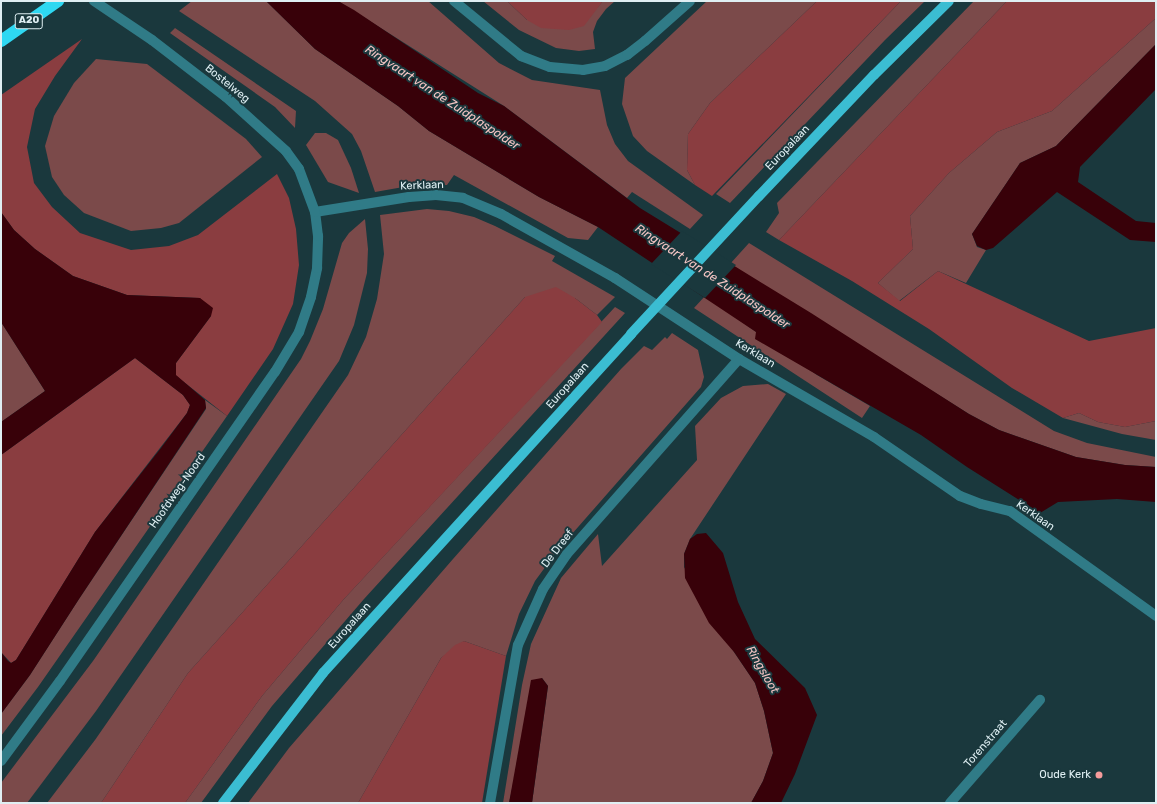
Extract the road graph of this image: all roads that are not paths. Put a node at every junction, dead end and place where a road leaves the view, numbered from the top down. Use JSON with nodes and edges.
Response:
{"nodes":[{"id":1,"x":58,"y":1,"type":"edge"},
{"id":2,"x":94,"y":1,"type":"edge"},
{"id":3,"x":454,"y":1,"type":"edge"},
{"id":4,"x":690,"y":1,"type":"edge"},
{"id":5,"x":949,"y":1,"type":"edge"},
{"id":6,"x":1,"y":40,"type":"edge"},
{"id":7,"x":315,"y":212,"type":"junction"},
{"id":8,"x":739,"y":359,"type":"junction"},
{"id":9,"x":1156,"y":616,"type":"edge"},
{"id":10,"x":1040,"y":700,"type":"dead end"},
{"id":11,"x":1,"y":761,"type":"edge"},
{"id":12,"x":223,"y":803,"type":"edge"},
{"id":13,"x":490,"y":803,"type":"edge"},
{"id":14,"x":950,"y":803,"type":"edge"}],
"edges":[{"from":1,"to":6,"type":"highway","number":"A20"},
{"from":2,"to":7,"type":"street","name":"Bostelweg"},
{"from":3,"to":4,"type":"street"},
{"from":5,"to":12,"type":"main road","name":"Europalaan","bridge":true},
{"from":7,"to":8,"type":"street","name":"Kerklaan"},
{"from":7,"to":11,"type":"street","name":"Hoofdweg-Noord"},
{"from":8,"to":9,"type":"street","name":"Kerklaan"},
{"from":8,"to":13,"type":"street","name":"De Dreef"},
{"from":10,"to":14,"type":"street","name":"Torenstraat"}]}
